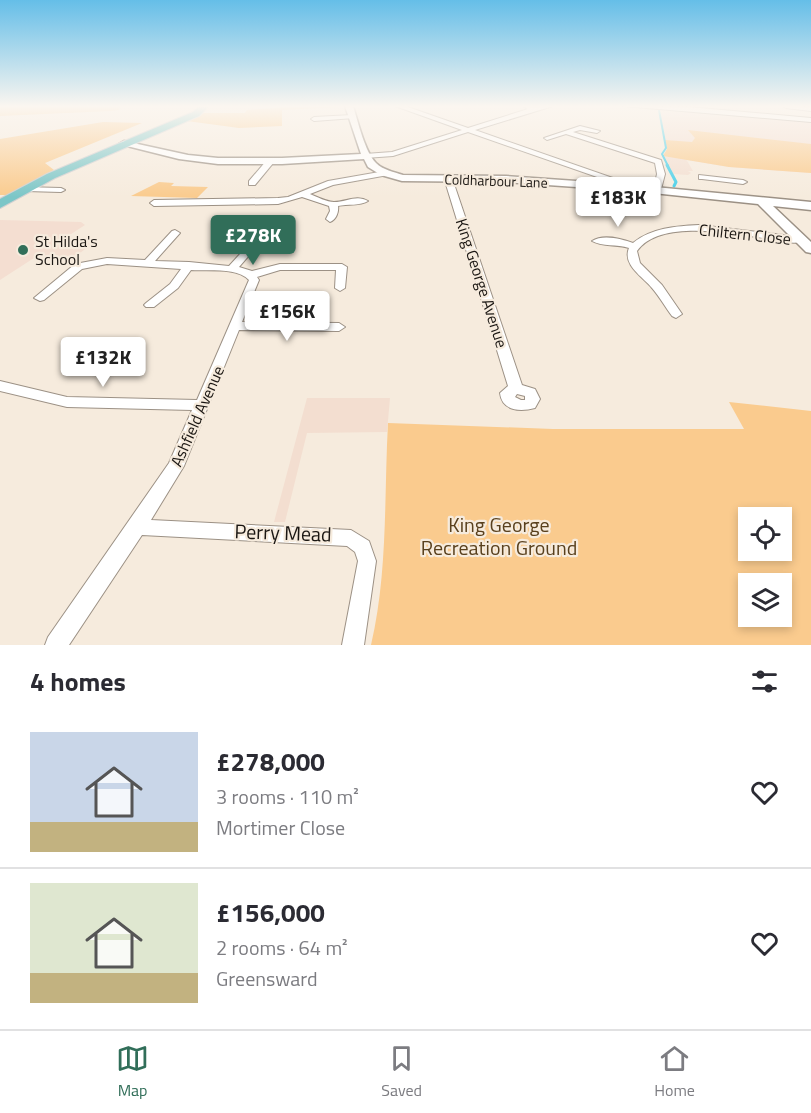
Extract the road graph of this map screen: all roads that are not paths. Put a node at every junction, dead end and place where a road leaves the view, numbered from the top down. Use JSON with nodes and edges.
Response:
{"nodes":[{"id":1,"x":143,"y":136,"type":"edge"},
{"id":2,"x":360,"y":136,"type":"edge"},
{"id":3,"x":449,"y":136,"type":"edge"},
{"id":4,"x":486,"y":136,"type":"edge"},
{"id":5,"x":553,"y":136,"type":"edge"},
{"id":6,"x":581,"y":137,"type":"edge"},
{"id":7,"x":547,"y":138,"type":"dead end"},
{"id":8,"x":124,"y":144,"type":"junction"},
{"id":9,"x":368,"y":156,"type":"junction"},
{"id":10,"x":270,"y":162,"type":"junction"},
{"id":11,"x":385,"y":173,"type":"junction"},
{"id":12,"x":702,"y":177,"type":"dead end"},
{"id":13,"x":448,"y":178,"type":"junction"},
{"id":14,"x":722,"y":179,"type":"junction"},
{"id":15,"x":743,"y":182,"type":"dead end"},
{"id":16,"x":252,"y":183,"type":"dead end"},
{"id":17,"x":626,"y":184,"type":"dead end"},
{"id":18,"x":26,"y":189,"type":"junction"},
{"id":19,"x":62,"y":190,"type":"dead end"},
{"id":20,"x":657,"y":190,"type":"junction"},
{"id":21,"x":301,"y":194,"type":"junction"},
{"id":22,"x":730,"y":198,"type":"junction"},
{"id":23,"x":364,"y":201,"type":"dead end"},
{"id":24,"x":762,"y":202,"type":"junction"},
{"id":25,"x":154,"y":203,"type":"dead end"},
{"id":26,"x":0,"y":204,"type":"edge"},
{"id":27,"x":333,"y":205,"type":"junction"},
{"id":28,"x":811,"y":206,"type":"edge"},
{"id":29,"x":330,"y":219,"type":"dead end"},
{"id":30,"x":175,"y":233,"type":"dead end"},
{"id":31,"x":597,"y":241,"type":"dead end"},
{"id":32,"x":806,"y":244,"type":"edge"},
{"id":33,"x":253,"y":245,"type":"dead end"},
{"id":34,"x":634,"y":247,"type":"junction"},
{"id":35,"x":148,"y":263,"type":"junction"},
{"id":36,"x":189,"y":265,"type":"junction"},
{"id":37,"x":232,"y":268,"type":"junction"},
{"id":38,"x":251,"y":275,"type":"junction"},
{"id":39,"x":340,"y":288,"type":"dead end"},
{"id":40,"x":40,"y":298,"type":"dead end"},
{"id":41,"x":150,"y":305,"type":"dead end"},
{"id":42,"x":676,"y":314,"type":"dead end"},
{"id":43,"x":236,"y":326,"type":"junction"},
{"id":44,"x":339,"y":327,"type":"dead end"},
{"id":45,"x":0,"y":386,"type":"edge"},
{"id":46,"x":516,"y":387,"type":"dead end"},
{"id":47,"x":203,"y":405,"type":"junction"},
{"id":48,"x":137,"y":527,"type":"junction"},
{"id":49,"x":56,"y":645,"type":"edge"},
{"id":50,"x":353,"y":645,"type":"edge"}],
"edges":[{"from":1,"to":8,"type":"main road"},
{"from":2,"to":9,"type":"street"},
{"from":3,"to":9,"type":"street"},
{"from":4,"to":17,"type":"street"},
{"from":5,"to":7,"type":"street"},
{"from":6,"to":20,"type":"street"},
{"from":8,"to":10,"type":"street"},
{"from":8,"to":18,"type":"main road"},
{"from":9,"to":10,"type":"street"},
{"from":9,"to":11,"type":"street"},
{"from":10,"to":16,"type":"street"},
{"from":11,"to":13,"type":"street","name":"Coldharbour Lane"},
{"from":11,"to":21,"type":"street"},
{"from":12,"to":14,"type":"street"},
{"from":13,"to":20,"type":"street","name":"Coldharbour Lane"},
{"from":13,"to":46,"type":"street","name":"King George Avenue"},
{"from":14,"to":15,"type":"street"},
{"from":14,"to":22,"type":"street"},
{"from":18,"to":19,"type":"street"},
{"from":18,"to":26,"type":"main road"},
{"from":20,"to":22,"type":"street","name":"Coldharbour Lane"},
{"from":21,"to":25,"type":"street"},
{"from":21,"to":27,"type":"street"},
{"from":22,"to":24,"type":"street","name":"Coldharbour Lane"},
{"from":23,"to":27,"type":"street"},
{"from":24,"to":28,"type":"street","name":"Coldharbour Lane"},
{"from":24,"to":32,"type":"street"},
{"from":27,"to":29,"type":"street"},
{"from":30,"to":35,"type":"street"},
{"from":31,"to":34,"type":"street"},
{"from":32,"to":34,"type":"street","name":"Chiltern Close"},
{"from":33,"to":37,"type":"street"},
{"from":34,"to":42,"type":"street"},
{"from":35,"to":36,"type":"street"},
{"from":35,"to":40,"type":"street"},
{"from":36,"to":37,"type":"street"},
{"from":36,"to":41,"type":"street"},
{"from":37,"to":38,"type":"street"},
{"from":38,"to":39,"type":"street"},
{"from":38,"to":43,"type":"street","name":"Ashfield Avenue"},
{"from":43,"to":44,"type":"street"},
{"from":43,"to":47,"type":"street","name":"Ashfield Avenue"},
{"from":45,"to":47,"type":"street"},
{"from":47,"to":48,"type":"street","name":"Ashfield Avenue"},
{"from":48,"to":49,"type":"street","name":"Ashfield Avenue"},
{"from":48,"to":50,"type":"street","name":"Perry Mead"}]}
